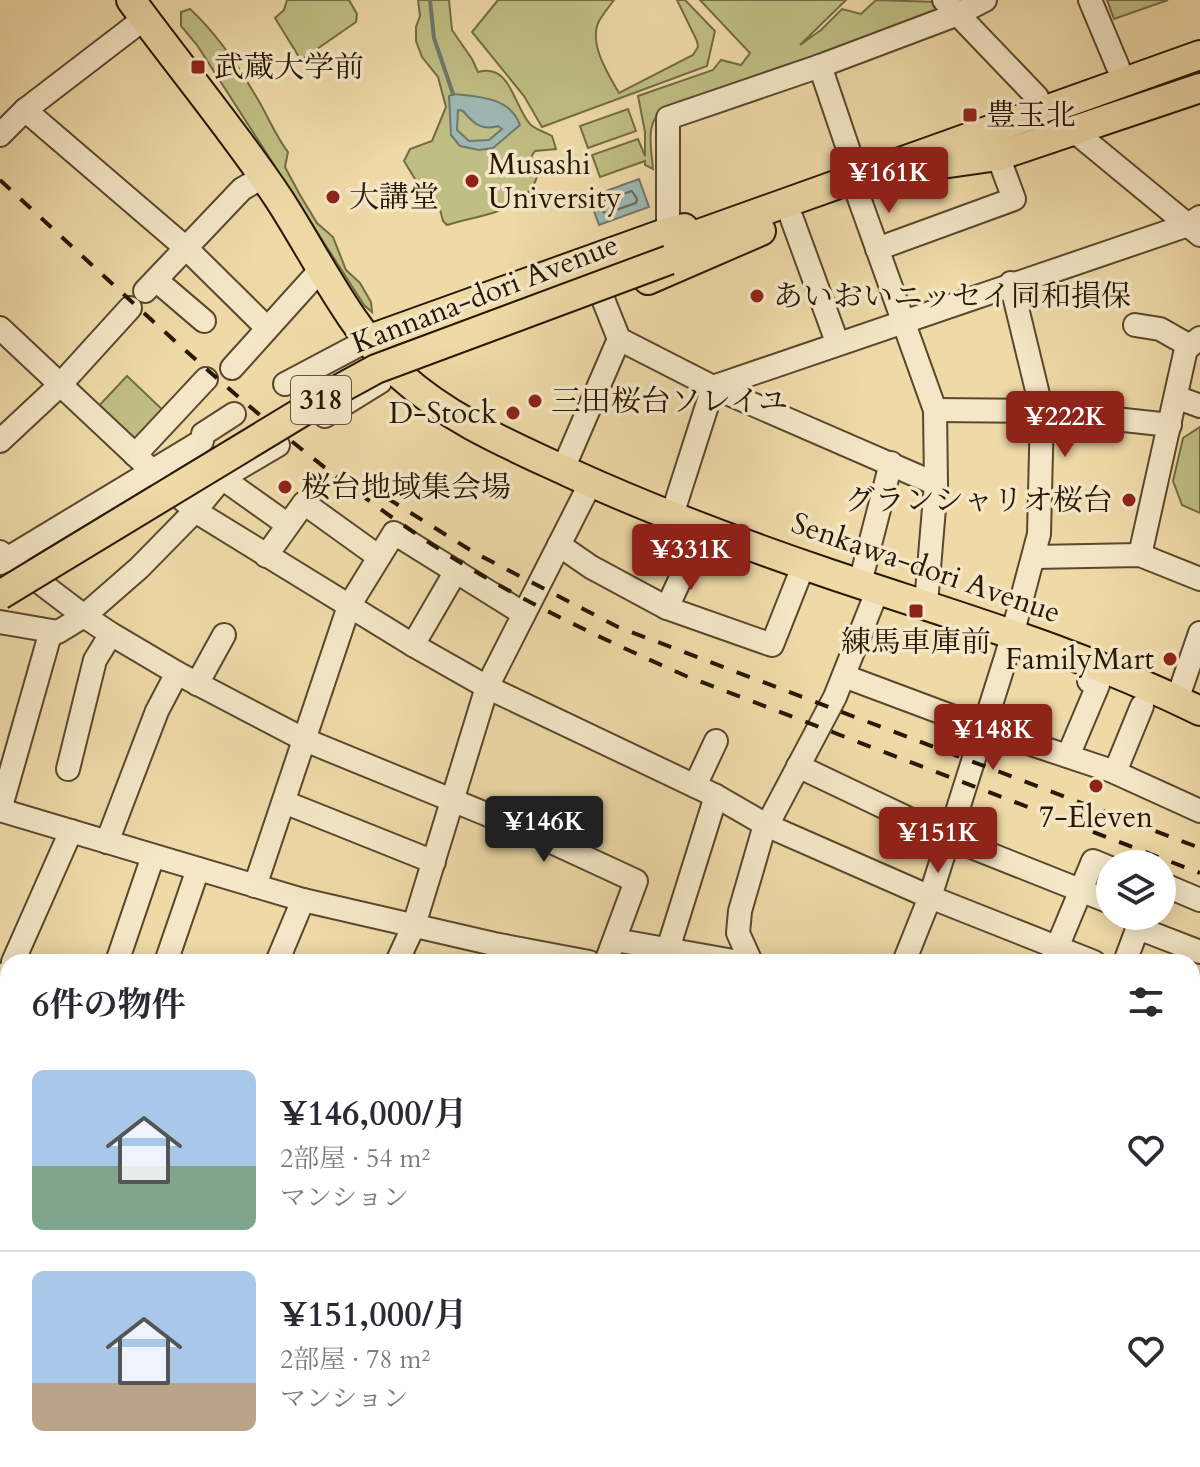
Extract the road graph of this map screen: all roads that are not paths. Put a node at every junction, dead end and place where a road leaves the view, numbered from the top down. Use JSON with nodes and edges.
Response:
{"nodes":[{"id":1,"x":985,"y":0,"type":"edge"},
{"id":2,"x":1090,"y":0,"type":"edge"},
{"id":3,"x":951,"y":7,"type":"edge"},
{"id":4,"x":138,"y":9,"type":"edge"},
{"id":5,"x":1200,"y":39,"type":"edge"},
{"id":6,"x":1200,"y":55,"type":"edge"},
{"id":7,"x":820,"y":66,"type":"junction"},
{"id":8,"x":1118,"y":67,"type":"junction"},
{"id":9,"x":1200,"y":72,"type":"edge"},
{"id":10,"x":1200,"y":88,"type":"edge"},
{"id":11,"x":1037,"y":97,"type":"junction"},
{"id":12,"x":1094,"y":100,"type":"junction"},
{"id":13,"x":25,"y":110,"type":"junction"},
{"id":14,"x":1074,"y":131,"type":"junction"},
{"id":15,"x":0,"y":135,"type":"edge"},
{"id":16,"x":946,"y":155,"type":"junction"},
{"id":17,"x":998,"y":156,"type":"junction"},
{"id":18,"x":263,"y":177,"type":"junction"},
{"id":19,"x":858,"y":186,"type":"junction"},
{"id":20,"x":792,"y":219,"type":"junction"},
{"id":21,"x":758,"y":222,"type":"junction"},
{"id":22,"x":1196,"y":226,"type":"edge"},
{"id":23,"x":667,"y":246,"type":"junction"},
{"id":24,"x":186,"y":248,"type":"junction"},
{"id":25,"x":877,"y":249,"type":"junction"},
{"id":26,"x":322,"y":268,"type":"junction"},
{"id":27,"x":1011,"y":283,"type":"junction"},
{"id":28,"x":603,"y":299,"type":"junction"},
{"id":29,"x":130,"y":308,"type":"dead end"},
{"id":30,"x":904,"y":319,"type":"junction"},
{"id":31,"x":204,"y":321,"type":"dead end"},
{"id":32,"x":1135,"y":325,"type":"dead end"},
{"id":33,"x":0,"y":328,"type":"edge"},
{"id":34,"x":267,"y":328,"type":"junction"},
{"id":35,"x":370,"y":339,"type":"junction"},
{"id":36,"x":619,"y":339,"type":"junction"},
{"id":37,"x":837,"y":342,"type":"junction"},
{"id":38,"x":1195,"y":342,"type":"edge"},
{"id":39,"x":232,"y":368,"type":"dead end"},
{"id":40,"x":399,"y":374,"type":"junction"},
{"id":41,"x":206,"y":379,"type":"dead end"},
{"id":42,"x":285,"y":384,"type":"dead end"},
{"id":43,"x":60,"y":385,"type":"junction"},
{"id":44,"x":713,"y":387,"type":"junction"},
{"id":45,"x":1176,"y":397,"type":"junction"},
{"id":46,"x":1200,"y":406,"type":"edge"},
{"id":47,"x":935,"y":410,"type":"junction"},
{"id":48,"x":1042,"y":411,"type":"junction"},
{"id":49,"x":234,"y":414,"type":"dead end"},
{"id":50,"x":325,"y":416,"type":"dead end"},
{"id":51,"x":1170,"y":425,"type":"junction"},
{"id":52,"x":0,"y":441,"type":"edge"},
{"id":53,"x":278,"y":445,"type":"dead end"},
{"id":54,"x":143,"y":463,"type":"junction"},
{"id":55,"x":891,"y":463,"type":"junction"},
{"id":56,"x":563,"y":469,"type":"junction"},
{"id":57,"x":222,"y":478,"type":"junction"},
{"id":58,"x":591,"y":482,"type":"junction"},
{"id":59,"x":936,"y":484,"type":"junction"},
{"id":60,"x":188,"y":505,"type":"junction"},
{"id":61,"x":672,"y":515,"type":"junction"},
{"id":62,"x":288,"y":525,"type":"junction"},
{"id":63,"x":704,"y":527,"type":"junction"},
{"id":64,"x":559,"y":545,"type":"junction"},
{"id":65,"x":1140,"y":555,"type":"junction"},
{"id":66,"x":266,"y":556,"type":"junction"},
{"id":67,"x":379,"y":557,"type":"junction"},
{"id":68,"x":1034,"y":557,"type":"junction"},
{"id":69,"x":2,"y":563,"type":"edge"},
{"id":70,"x":804,"y":564,"type":"junction"},
{"id":71,"x":456,"y":571,"type":"junction"},
{"id":72,"x":1200,"y":579,"type":"edge"},
{"id":73,"x":44,"y":584,"type":"junction"},
{"id":74,"x":869,"y":586,"type":"junction"},
{"id":75,"x":0,"y":595,"type":"edge"},
{"id":76,"x":926,"y":604,"type":"junction"},
{"id":77,"x":349,"y":606,"type":"junction"},
{"id":78,"x":667,"y":608,"type":"junction"},
{"id":79,"x":0,"y":611,"type":"edge"},
{"id":80,"x":524,"y":614,"type":"junction"},
{"id":81,"x":84,"y":616,"type":"junction"},
{"id":82,"x":0,"y":622,"type":"edge"},
{"id":83,"x":51,"y":631,"type":"junction"},
{"id":84,"x":1013,"y":633,"type":"junction"},
{"id":85,"x":1200,"y":633,"type":"edge"},
{"id":86,"x":111,"y":634,"type":"junction"},
{"id":87,"x":224,"y":635,"type":"dead end"},
{"id":88,"x":413,"y":645,"type":"junction"},
{"id":89,"x":1097,"y":663,"type":"junction"},
{"id":90,"x":177,"y":673,"type":"junction"},
{"id":91,"x":844,"y":676,"type":"junction"},
{"id":92,"x":197,"y":684,"type":"junction"},
{"id":93,"x":487,"y":687,"type":"junction"},
{"id":94,"x":1142,"y":706,"type":"dead end"},
{"id":95,"x":1188,"y":706,"type":"edge"},
{"id":96,"x":983,"y":728,"type":"junction"},
{"id":97,"x":305,"y":740,"type":"junction"},
{"id":98,"x":716,"y":741,"type":"dead end"},
{"id":99,"x":1068,"y":756,"type":"junction"},
{"id":100,"x":798,"y":766,"type":"junction"},
{"id":101,"x":68,"y":769,"type":"dead end"},
{"id":102,"x":1115,"y":772,"type":"junction"},
{"id":103,"x":705,"y":791,"type":"junction"},
{"id":104,"x":452,"y":799,"type":"junction"},
{"id":105,"x":284,"y":802,"type":"junction"},
{"id":106,"x":0,"y":810,"type":"edge"},
{"id":107,"x":1200,"y":811,"type":"edge"},
{"id":108,"x":766,"y":825,"type":"junction"},
{"id":109,"x":71,"y":831,"type":"junction"},
{"id":110,"x":949,"y":838,"type":"junction"},
{"id":111,"x":107,"y":842,"type":"junction"},
{"id":112,"x":153,"y":856,"type":"junction"},
{"id":113,"x":434,"y":862,"type":"junction"},
{"id":114,"x":198,"y":869,"type":"junction"},
{"id":115,"x":1096,"y":872,"type":"edge"},
{"id":116,"x":255,"y":886,"type":"junction"},
{"id":117,"x":1176,"y":890,"type":"edge"},
{"id":118,"x":1081,"y":891,"type":"junction"},
{"id":119,"x":930,"y":897,"type":"junction"},
{"id":120,"x":1096,"y":897,"type":"edge"},
{"id":121,"x":303,"y":900,"type":"junction"},
{"id":122,"x":1200,"y":900,"type":"edge"},
{"id":123,"x":414,"y":925,"type":"junction"},
{"id":124,"x":1137,"y":930,"type":"edge"},
{"id":125,"x":1156,"y":930,"type":"edge"},
{"id":126,"x":615,"y":940,"type":"junction"},
{"id":127,"x":668,"y":949,"type":"junction"},
{"id":128,"x":1200,"y":952,"type":"edge"},
{"id":129,"x":17,"y":954,"type":"edge"},
{"id":130,"x":120,"y":954,"type":"edge"},
{"id":131,"x":169,"y":954,"type":"edge"},
{"id":132,"x":280,"y":954,"type":"edge"},
{"id":133,"x":401,"y":954,"type":"edge"},
{"id":134,"x":527,"y":954,"type":"edge"},
{"id":135,"x":609,"y":954,"type":"edge"},
{"id":136,"x":695,"y":954,"type":"edge"},
{"id":137,"x":747,"y":954,"type":"edge"},
{"id":138,"x":907,"y":954,"type":"edge"},
{"id":139,"x":1052,"y":954,"type":"edge"},
{"id":140,"x":1054,"y":954,"type":"edge"},
{"id":141,"x":1128,"y":954,"type":"edge"}],
"edges":[{"from":1,"to":3,"type":"street"},
{"from":2,"to":8,"type":"street"},
{"from":3,"to":7,"type":"street"},
{"from":3,"to":11,"type":"street"},
{"from":4,"to":13,"type":"street"},
{"from":4,"to":18,"type":"main road","name":"Senkawa-dori Avenue"},
{"from":5,"to":8,"type":"main road"},
{"from":6,"to":12,"type":"main road","number":"318"},
{"from":7,"to":19,"type":"street"},
{"from":7,"to":23,"type":"street"},
{"from":8,"to":11,"type":"main road"},
{"from":9,"to":12,"type":"main road","number":"318"},
{"from":10,"to":14,"type":"main road"},
{"from":11,"to":16,"type":"main road"},
{"from":12,"to":16,"type":"main road","number":"318"},
{"from":13,"to":15,"type":"street"},
{"from":13,"to":24,"type":"street"},
{"from":14,"to":17,"type":"main road"},
{"from":14,"to":22,"type":"street"},
{"from":16,"to":17,"type":"main road"},
{"from":16,"to":19,"type":"main road","number":"318"},
{"from":17,"to":25,"type":"street"},
{"from":18,"to":24,"type":"street"},
{"from":18,"to":26,"type":"main road","name":"Senkawa-dori Avenue"},
{"from":19,"to":20,"type":"main road","number":"318"},
{"from":19,"to":21,"type":"main road","number":"318"},
{"from":19,"to":25,"type":"street"},
{"from":20,"to":21,"type":"main road","number":"318"},
{"from":20,"to":37,"type":"street"},
{"from":21,"to":23,"type":"main road","number":"318"},
{"from":21,"to":28,"type":"main road"},
{"from":22,"to":27,"type":"street"},
{"from":23,"to":35,"type":"main road"},
{"from":23,"to":69,"type":"main road","name":"Kannana-dori Avenue","number":"318"},
{"from":23,"to":75,"type":"main road","name":"Kannana-dori Avenue","number":"318","bridge":true},
{"from":24,"to":31,"type":"street"},
{"from":24,"to":34,"type":"street"},
{"from":25,"to":30,"type":"street"},
{"from":26,"to":34,"type":"street"},
{"from":26,"to":35,"type":"main road","name":"Senkawa-dori Avenue"},
{"from":27,"to":30,"type":"street"},
{"from":27,"to":48,"type":"street"},
{"from":28,"to":36,"type":"street"},
{"from":28,"to":40,"type":"main road"},
{"from":29,"to":43,"type":"street"},
{"from":30,"to":37,"type":"street"},
{"from":30,"to":47,"type":"street"},
{"from":32,"to":38,"type":"street"},
{"from":33,"to":43,"type":"street"},
{"from":34,"to":39,"type":"street"},
{"from":35,"to":40,"type":"main road","name":"Senkawa-dori Avenue"},
{"from":35,"to":42,"type":"street"},
{"from":36,"to":44,"type":"street"},
{"from":36,"to":56,"type":"street"},
{"from":37,"to":44,"type":"street"},
{"from":38,"to":45,"type":"street"},
{"from":40,"to":50,"type":"street"},
{"from":40,"to":56,"type":"main road","name":"Senkawa-dori Avenue"},
{"from":41,"to":54,"type":"street"},
{"from":43,"to":52,"type":"street"},
{"from":43,"to":54,"type":"street"},
{"from":44,"to":55,"type":"street"},
{"from":44,"to":61,"type":"street"},
{"from":45,"to":46,"type":"street"},
{"from":45,"to":51,"type":"street"},
{"from":47,"to":48,"type":"street"},
{"from":47,"to":59,"type":"street"},
{"from":48,"to":51,"type":"street"},
{"from":48,"to":68,"type":"street"},
{"from":49,"to":54,"type":"street"},
{"from":51,"to":65,"type":"street"},
{"from":53,"to":57,"type":"street"},
{"from":54,"to":60,"type":"street"},
{"from":54,"to":69,"type":"street"},
{"from":55,"to":59,"type":"street"},
{"from":55,"to":74,"type":"street"},
{"from":56,"to":58,"type":"main road","name":"Senkawa-dori Avenue"},
{"from":57,"to":60,"type":"street"},
{"from":57,"to":62,"type":"street"},
{"from":58,"to":61,"type":"main road","name":"Senkawa-dori Avenue"},
{"from":58,"to":64,"type":"street"},
{"from":59,"to":76,"type":"street"},
{"from":60,"to":66,"type":"street"},
{"from":60,"to":73,"type":"street"},
{"from":60,"to":81,"type":"street"},
{"from":61,"to":63,"type":"main road","name":"Senkawa-dori Avenue"},
{"from":62,"to":66,"type":"street"},
{"from":62,"to":67,"type":"street"},
{"from":63,"to":70,"type":"main road","name":"Senkawa-dori Avenue"},
{"from":63,"to":78,"type":"street"},
{"from":64,"to":78,"type":"street"},
{"from":64,"to":80,"type":"street"},
{"from":65,"to":68,"type":"street"},
{"from":65,"to":72,"type":"street"},
{"from":66,"to":77,"type":"street"},
{"from":67,"to":71,"type":"street"},
{"from":67,"to":77,"type":"street"},
{"from":68,"to":84,"type":"street"},
{"from":69,"to":73,"type":"street"},
{"from":70,"to":74,"type":"main road","name":"Senkawa-dori Avenue"},
{"from":70,"to":78,"type":"street"},
{"from":71,"to":80,"type":"street"},
{"from":71,"to":88,"type":"street"},
{"from":73,"to":79,"type":"street"},
{"from":73,"to":81,"type":"street"},
{"from":74,"to":76,"type":"main road","name":"Senkawa-dori Avenue"},
{"from":74,"to":91,"type":"street"},
{"from":76,"to":84,"type":"main road","name":"Senkawa-dori Avenue"},
{"from":77,"to":88,"type":"street"},
{"from":77,"to":97,"type":"street"},
{"from":80,"to":93,"type":"street"},
{"from":81,"to":83,"type":"street"},
{"from":81,"to":86,"type":"street"},
{"from":82,"to":83,"type":"street"},
{"from":83,"to":106,"type":"street"},
{"from":84,"to":89,"type":"main road","name":"Senkawa-dori Avenue"},
{"from":84,"to":96,"type":"street"},
{"from":85,"to":95,"type":"street"},
{"from":86,"to":90,"type":"street"},
{"from":86,"to":101,"type":"street"},
{"from":87,"to":92,"type":"street"},
{"from":88,"to":93,"type":"street"},
{"from":89,"to":95,"type":"main road","name":"Senkawa-dori Avenue"},
{"from":89,"to":99,"type":"street"},
{"from":90,"to":92,"type":"street"},
{"from":90,"to":111,"type":"street"},
{"from":91,"to":96,"type":"street"},
{"from":91,"to":100,"type":"street"},
{"from":92,"to":97,"type":"street"},
{"from":93,"to":103,"type":"street"},
{"from":93,"to":104,"type":"street"},
{"from":94,"to":102,"type":"street"},
{"from":96,"to":99,"type":"street"},
{"from":96,"to":110,"type":"street"},
{"from":97,"to":104,"type":"street"},
{"from":97,"to":105,"type":"street"},
{"from":98,"to":103,"type":"street"},
{"from":99,"to":102,"type":"street"},
{"from":100,"to":108,"type":"street"},
{"from":100,"to":110,"type":"street"},
{"from":102,"to":107,"type":"street"},
{"from":103,"to":108,"type":"street"},
{"from":103,"to":127,"type":"street"},
{"from":104,"to":113,"type":"street"},
{"from":104,"to":126,"type":"street"},
{"from":105,"to":113,"type":"street"},
{"from":105,"to":116,"type":"street"},
{"from":106,"to":109,"type":"street"},
{"from":108,"to":119,"type":"street"},
{"from":108,"to":137,"type":"street"},
{"from":109,"to":111,"type":"street"},
{"from":109,"to":129,"type":"street"},
{"from":110,"to":118,"type":"street"},
{"from":110,"to":119,"type":"street"},
{"from":111,"to":112,"type":"street"},
{"from":112,"to":114,"type":"street"},
{"from":112,"to":130,"type":"street"},
{"from":113,"to":123,"type":"street"},
{"from":114,"to":116,"type":"street"},
{"from":114,"to":131,"type":"street"},
{"from":115,"to":118,"type":"street"},
{"from":116,"to":121,"type":"street"},
{"from":117,"to":122,"type":"street"},
{"from":118,"to":120,"type":"street"},
{"from":118,"to":140,"type":"street"},
{"from":119,"to":138,"type":"street"},
{"from":119,"to":139,"type":"street"},
{"from":121,"to":123,"type":"street"},
{"from":121,"to":132,"type":"street"},
{"from":123,"to":133,"type":"street"},
{"from":123,"to":134,"type":"street"},
{"from":124,"to":141,"type":"street"},
{"from":125,"to":128,"type":"street"},
{"from":126,"to":127,"type":"street"},
{"from":126,"to":135,"type":"street"},
{"from":127,"to":136,"type":"street"}]}
